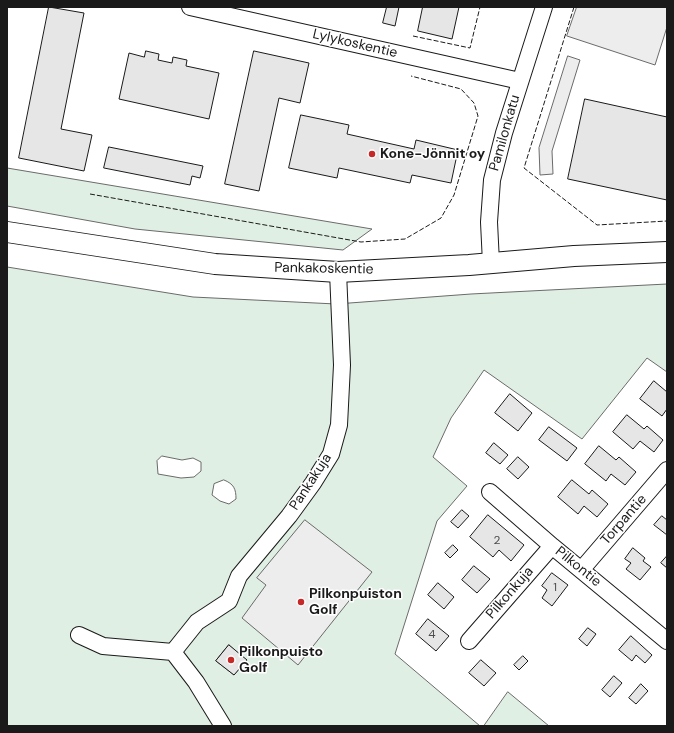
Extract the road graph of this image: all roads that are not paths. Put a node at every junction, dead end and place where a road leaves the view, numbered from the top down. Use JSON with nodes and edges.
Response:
{"nodes":[{"id":1,"x":190,"y":7,"type":"edge"},
{"id":2,"x":544,"y":7,"type":"edge"},
{"id":3,"x":520,"y":81,"type":"junction"},
{"id":4,"x":7,"y":232,"type":"edge"},
{"id":5,"x":667,"y":252,"type":"edge"},
{"id":6,"x":491,"y":263,"type":"junction"},
{"id":7,"x":338,"y":272,"type":"junction"},
{"id":8,"x":667,"y":470,"type":"edge"},
{"id":9,"x":490,"y":492,"type":"dead end"},
{"id":10,"x":552,"y":546,"type":"junction"},
{"id":11,"x":582,"y":569,"type":"junction"},
{"id":12,"x":79,"y":635,"type":"dead end"},
{"id":13,"x":469,"y":641,"type":"dead end"},
{"id":14,"x":667,"y":641,"type":"edge"},
{"id":15,"x":173,"y":652,"type":"junction"},
{"id":16,"x":222,"y":726,"type":"edge"}],
"edges":[{"from":1,"to":3,"type":"street","name":"Lylykoskentie"},
{"from":2,"to":3,"type":"street","name":"Pamilonkatu"},
{"from":3,"to":6,"type":"street","name":"Pamilonkatu"},
{"from":4,"to":7,"type":"main road","name":"Pankakoskentie"},
{"from":5,"to":6,"type":"main road","name":"Pankakoskentie"},
{"from":6,"to":7,"type":"main road","name":"Pankakoskentie"},
{"from":7,"to":15,"type":"street","name":"Pankakuja"},
{"from":8,"to":11,"type":"street","name":"Torpantie"},
{"from":9,"to":10,"type":"street","name":"Pilkontie"},
{"from":10,"to":11,"type":"street","name":"Pilkontie"},
{"from":10,"to":13,"type":"street","name":"Pilkonkuja"},
{"from":11,"to":14,"type":"street","name":"Pilkontie"},
{"from":12,"to":15,"type":"street"},
{"from":15,"to":16,"type":"street"}]}
